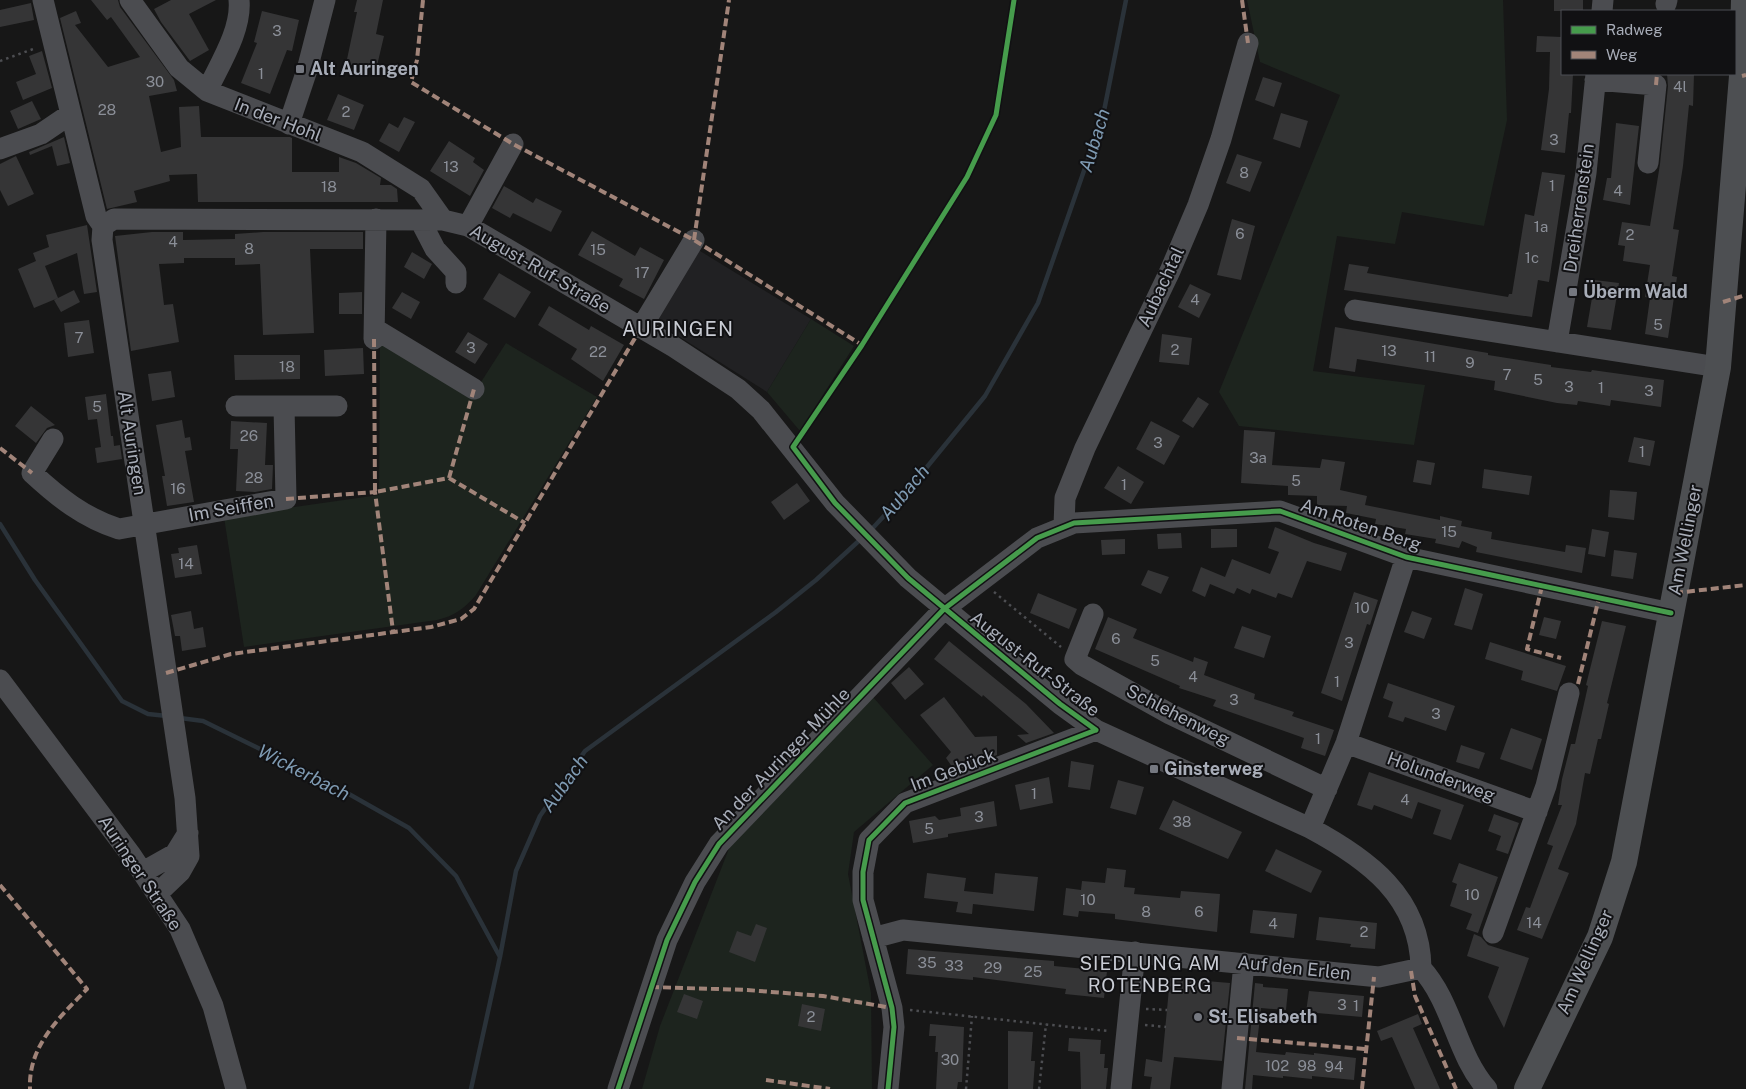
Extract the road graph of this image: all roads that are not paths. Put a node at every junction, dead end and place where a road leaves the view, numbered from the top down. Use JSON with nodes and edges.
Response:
{"nodes":[{"id":1,"x":43,"y":0,"type":"edge"},
{"id":2,"x":130,"y":0,"type":"edge"},
{"id":3,"x":239,"y":0,"type":"edge"},
{"id":4,"x":324,"y":0,"type":"edge"},
{"id":5,"x":1744,"y":0,"type":"edge"},
{"id":6,"x":1248,"y":43,"type":"dead end"},
{"id":7,"x":1595,"y":77,"type":"edge"},
{"id":8,"x":207,"y":92,"type":"junction"},
{"id":9,"x":69,"y":115,"type":"junction"},
{"id":10,"x":289,"y":124,"type":"junction"},
{"id":11,"x":513,"y":144,"type":"dead end"},
{"id":12,"x":0,"y":149,"type":"edge"},
{"id":13,"x":1648,"y":164,"type":"dead end"},
{"id":14,"x":376,"y":219,"type":"junction"},
{"id":15,"x":420,"y":220,"type":"junction"},
{"id":16,"x":443,"y":220,"type":"junction"},
{"id":17,"x":103,"y":226,"type":"junction"},
{"id":18,"x":468,"y":226,"type":"junction"},
{"id":19,"x":694,"y":240,"type":"dead end"},
{"id":20,"x":456,"y":283,"type":"dead end"},
{"id":21,"x":1355,"y":310,"type":"dead end"},
{"id":22,"x":641,"y":328,"type":"junction"},
{"id":23,"x":1557,"y":342,"type":"junction"},
{"id":24,"x":1718,"y":367,"type":"junction"},
{"id":25,"x":474,"y":389,"type":"dead end"},
{"id":26,"x":236,"y":406,"type":"dead end"},
{"id":27,"x":284,"y":406,"type":"junction"},
{"id":28,"x":337,"y":406,"type":"dead end"},
{"id":29,"x":52,"y":440,"type":"dead end"},
{"id":30,"x":144,"y":525,"type":"junction"},
{"id":31,"x":1064,"y":526,"type":"junction"},
{"id":32,"x":1406,"y":557,"type":"junction"},
{"id":33,"x":944,"y":609,"type":"junction"},
{"id":34,"x":1671,"y":613,"type":"junction"},
{"id":35,"x":1093,"y":614,"type":"dead end"},
{"id":36,"x":0,"y":680,"type":"edge"},
{"id":37,"x":1569,"y":693,"type":"dead end"},
{"id":38,"x":1096,"y":730,"type":"junction"},
{"id":39,"x":1346,"y":743,"type":"junction"},
{"id":40,"x":1327,"y":789,"type":"junction"},
{"id":41,"x":1537,"y":812,"type":"junction"},
{"id":42,"x":1310,"y":828,"type":"junction"},
{"id":43,"x":188,"y":832,"type":"junction"},
{"id":44,"x":143,"y":872,"type":"junction"},
{"id":45,"x":158,"y":893,"type":"junction"},
{"id":46,"x":1493,"y":933,"type":"dead end"},
{"id":47,"x":873,"y":938,"type":"junction"},
{"id":48,"x":1135,"y":952,"type":"junction"},
{"id":49,"x":1244,"y":963,"type":"junction"},
{"id":50,"x":1421,"y":968,"type":"junction"},
{"id":51,"x":236,"y":1089,"type":"edge"},
{"id":52,"x":618,"y":1089,"type":"edge"},
{"id":53,"x":888,"y":1089,"type":"edge"},
{"id":54,"x":1121,"y":1089,"type":"edge"},
{"id":55,"x":1232,"y":1089,"type":"edge"},
{"id":56,"x":1487,"y":1089,"type":"edge"},
{"id":57,"x":1527,"y":1089,"type":"edge"}],
"edges":[{"from":1,"to":9,"type":"street","name":"Alt Auringen"},
{"from":2,"to":8,"type":"street","name":"In der Hohl"},
{"from":3,"to":8,"type":"street"},
{"from":4,"to":10,"type":"street"},
{"from":5,"to":24,"type":"main road","name":"Am Wellinger"},
{"from":6,"to":31,"type":"street","name":"Aubachtal"},
{"from":7,"to":13,"type":"street"},
{"from":7,"to":23,"type":"street","name":"Dreiherrenstein"},
{"from":8,"to":10,"type":"street","name":"In der Hohl"},
{"from":9,"to":12,"type":"street"},
{"from":9,"to":17,"type":"street","name":"Alt Auringen"},
{"from":10,"to":16,"type":"street","name":"In der Hohl"},
{"from":11,"to":18,"type":"street"},
{"from":14,"to":15,"type":"street","name":"August-Ruf-Straße"},
{"from":14,"to":17,"type":"street","name":"August-Ruf-Straße"},
{"from":14,"to":25,"type":"street"},
{"from":15,"to":16,"type":"street","name":"August-Ruf-Straße"},
{"from":15,"to":20,"type":"street"},
{"from":16,"to":18,"type":"street","name":"August-Ruf-Straße"},
{"from":17,"to":30,"type":"street","name":"Alt Auringen"},
{"from":18,"to":22,"type":"street","name":"August-Ruf-Straße"},
{"from":19,"to":22,"type":"street"},
{"from":21,"to":23,"type":"street"},
{"from":22,"to":33,"type":"street","name":"August-Ruf-Straße"},
{"from":23,"to":24,"type":"street"},
{"from":24,"to":34,"type":"main road","name":"Am Wellinger"},
{"from":26,"to":27,"type":"street"},
{"from":27,"to":28,"type":"street"},
{"from":27,"to":30,"type":"street","name":"Im Seiffen"},
{"from":29,"to":30,"type":"street"},
{"from":30,"to":43,"type":"street","name":"Alt Auringen"},
{"from":31,"to":32,"type":"street","name":"Am Roten Berg"},
{"from":31,"to":33,"type":"street","name":"Am Roten Berg"},
{"from":32,"to":34,"type":"street","name":"Am Roten Berg"},
{"from":32,"to":39,"type":"street"},
{"from":33,"to":38,"type":"street","name":"August-Ruf-Straße"},
{"from":33,"to":52,"type":"street","name":"An der Auringer Mühle"},
{"from":34,"to":57,"type":"main road","name":"Am Wellinger"},
{"from":35,"to":40,"type":"street","name":"Schlehenweg"},
{"from":36,"to":44,"type":"street","name":"Auringer Straße"},
{"from":37,"to":41,"type":"street"},
{"from":38,"to":42,"type":"street","name":"August-Ruf-Straße"},
{"from":38,"to":47,"type":"street","name":"Im Gebück"},
{"from":39,"to":40,"type":"street"},
{"from":39,"to":41,"type":"street","name":"Holunderweg"},
{"from":40,"to":42,"type":"street"},
{"from":41,"to":46,"type":"street"},
{"from":42,"to":50,"type":"street","name":"August-Ruf-Straße"},
{"from":43,"to":44,"type":"street"},
{"from":43,"to":45,"type":"street","name":"Alt Auringen"},
{"from":44,"to":45,"type":"street","name":"Auringer Straße"},
{"from":45,"to":51,"type":"street","name":"Auringer Straße"},
{"from":47,"to":48,"type":"street","name":"Auf den Erlen"},
{"from":47,"to":53,"type":"street","name":"Im Gebück"},
{"from":48,"to":49,"type":"street","name":"Auf den Erlen"},
{"from":48,"to":54,"type":"street"},
{"from":49,"to":50,"type":"street","name":"Auf den Erlen"},
{"from":49,"to":55,"type":"street"},
{"from":50,"to":56,"type":"street"}]}
